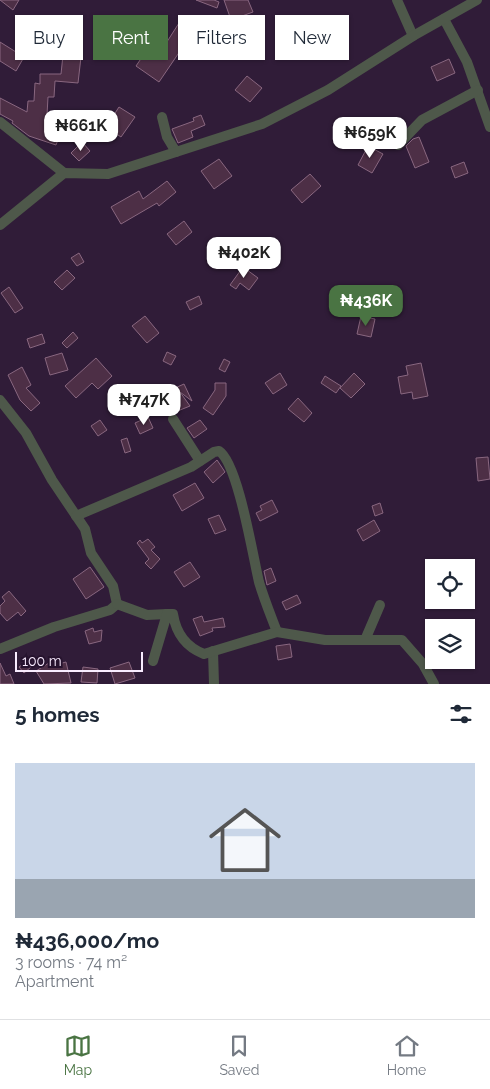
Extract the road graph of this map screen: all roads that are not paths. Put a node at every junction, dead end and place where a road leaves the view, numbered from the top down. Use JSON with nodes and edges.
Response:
{"nodes":[{"id":1,"x":397,"y":0,"type":"edge"},
{"id":2,"x":477,"y":0,"type":"edge"},
{"id":3,"x":444,"y":19,"type":"junction"},
{"id":4,"x":413,"y":36,"type":"junction"},
{"id":5,"x":478,"y":90,"type":"junction"},
{"id":6,"x":162,"y":117,"type":"dead end"},
{"id":7,"x":0,"y":122,"type":"edge"},
{"id":8,"x":490,"y":127,"type":"edge"},
{"id":9,"x":398,"y":145,"type":"dead end"},
{"id":10,"x":176,"y":152,"type":"junction"},
{"id":11,"x":64,"y":173,"type":"junction"},
{"id":12,"x":0,"y":225,"type":"edge"},
{"id":13,"x":0,"y":400,"type":"edge"},
{"id":14,"x":173,"y":419,"type":"dead end"},
{"id":15,"x":200,"y":461,"type":"junction"},
{"id":16,"x":76,"y":516,"type":"junction"},
{"id":17,"x":117,"y":604,"type":"junction"},
{"id":18,"x":380,"y":605,"type":"dead end"},
{"id":19,"x":167,"y":614,"type":"junction"},
{"id":20,"x":277,"y":632,"type":"junction"},
{"id":21,"x":365,"y":640,"type":"junction"},
{"id":22,"x":0,"y":649,"type":"edge"},
{"id":23,"x":213,"y":651,"type":"junction"},
{"id":24,"x":153,"y":661,"type":"dead end"},
{"id":25,"x":214,"y":684,"type":"edge"},
{"id":26,"x":434,"y":684,"type":"edge"}],
"edges":[{"from":1,"to":4,"type":"street"},
{"from":2,"to":3,"type":"street"},
{"from":3,"to":4,"type":"street"},
{"from":3,"to":5,"type":"street"},
{"from":4,"to":10,"type":"street"},
{"from":5,"to":8,"type":"street"},
{"from":5,"to":9,"type":"street"},
{"from":6,"to":10,"type":"street"},
{"from":7,"to":11,"type":"street"},
{"from":10,"to":11,"type":"street"},
{"from":11,"to":12,"type":"street"},
{"from":13,"to":16,"type":"street"},
{"from":14,"to":15,"type":"street"},
{"from":15,"to":16,"type":"street"},
{"from":15,"to":20,"type":"street"},
{"from":16,"to":17,"type":"street"},
{"from":17,"to":19,"type":"street"},
{"from":17,"to":22,"type":"street"},
{"from":18,"to":21,"type":"street"},
{"from":19,"to":23,"type":"street"},
{"from":19,"to":24,"type":"street"},
{"from":20,"to":21,"type":"street"},
{"from":20,"to":23,"type":"street"},
{"from":21,"to":26,"type":"street"},
{"from":23,"to":25,"type":"street"}]}
